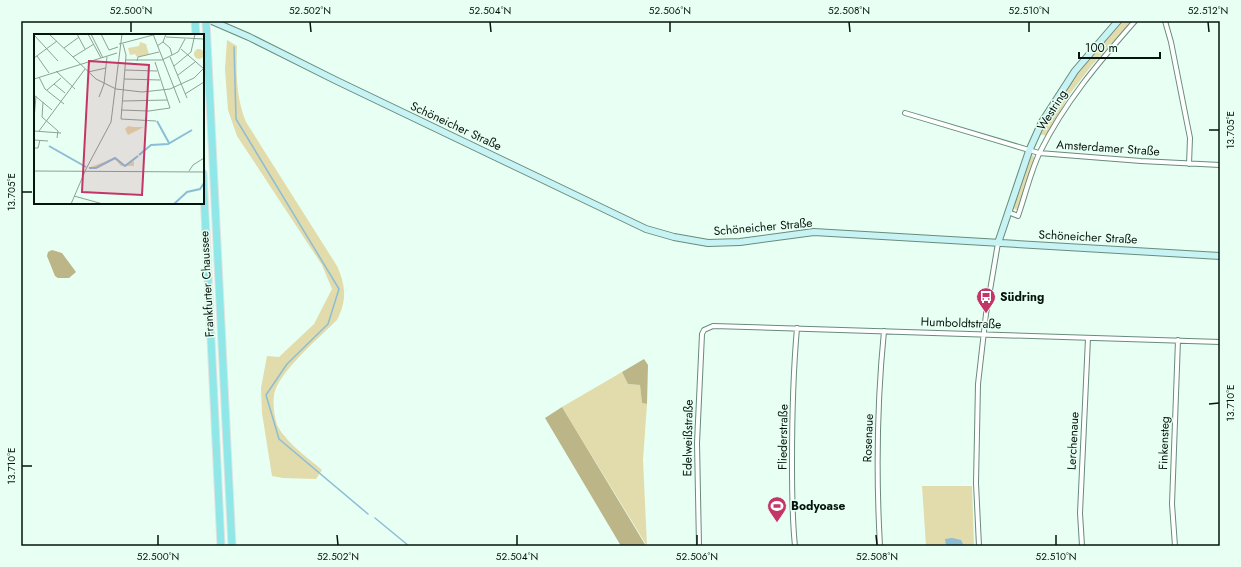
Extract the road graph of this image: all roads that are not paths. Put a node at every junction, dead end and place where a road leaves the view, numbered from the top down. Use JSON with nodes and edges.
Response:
{"nodes":[{"id":1,"x":195,"y":21,"type":"edge"},
{"id":2,"x":206,"y":21,"type":"edge"},
{"id":3,"x":212,"y":21,"type":"edge"},
{"id":4,"x":1118,"y":21,"type":"edge"},
{"id":5,"x":1135,"y":21,"type":"edge"},
{"id":6,"x":1165,"y":21,"type":"edge"},
{"id":7,"x":196,"y":34,"type":"edge"},
{"id":8,"x":905,"y":113,"type":"dead end"},
{"id":9,"x":1029,"y":151,"type":"junction"},
{"id":10,"x":1039,"y":153,"type":"junction"},
{"id":11,"x":1189,"y":164,"type":"junction"},
{"id":12,"x":1220,"y":165,"type":"edge"},
{"id":13,"x":204,"y":194,"type":"edge"},
{"id":14,"x":1008,"y":212,"type":"junction"},
{"id":15,"x":998,"y":243,"type":"junction"},
{"id":16,"x":1220,"y":256,"type":"edge"},
{"id":17,"x":798,"y":328,"type":"junction"},
{"id":18,"x":884,"y":331,"type":"junction"},
{"id":19,"x":703,"y":332,"type":"joint"},
{"id":20,"x":984,"y":334,"type":"junction"},
{"id":21,"x":1088,"y":338,"type":"junction"},
{"id":22,"x":1178,"y":340,"type":"junction"},
{"id":23,"x":1220,"y":342,"type":"edge"},
{"id":24,"x":221,"y":546,"type":"edge"},
{"id":25,"x":232,"y":546,"type":"edge"},
{"id":26,"x":699,"y":546,"type":"edge"},
{"id":27,"x":795,"y":546,"type":"edge"},
{"id":28,"x":880,"y":546,"type":"edge"},
{"id":29,"x":979,"y":546,"type":"edge"},
{"id":30,"x":1082,"y":546,"type":"edge"},
{"id":31,"x":1175,"y":546,"type":"edge"}],
"edges":[{"from":1,"to":7,"type":"main road"},
{"from":2,"to":25,"type":"main road","name":"Frankfurter Chaussee"},
{"from":3,"to":15,"type":"main road","name":"Schöneicher Straße"},
{"from":4,"to":9,"type":"main road","name":"Westring"},
{"from":5,"to":10,"type":"street","name":"Westring"},
{"from":6,"to":11,"type":"street"},
{"from":8,"to":9,"type":"street","name":"Amsterdamer Straße"},
{"from":9,"to":10,"type":"street","name":"Amsterdamer Straße"},
{"from":9,"to":14,"type":"main road","name":"Westring"},
{"from":10,"to":11,"type":"street","name":"Amsterdamer Straße"},
{"from":10,"to":14,"type":"street","name":"Westring"},
{"from":11,"to":12,"type":"street","name":"Amsterdamer Straße"},
{"from":13,"to":24,"type":"main road","name":"Frankfurter Chaussee"},
{"from":14,"to":15,"type":"main road","name":"Westring"},
{"from":15,"to":16,"type":"main road","name":"Schöneicher Straße"},
{"from":15,"to":20,"type":"street"},
{"from":17,"to":18,"type":"street","name":"Humboldtstraße"},
{"from":17,"to":19,"type":"street","name":"Humboldtstraße"},
{"from":17,"to":27,"type":"street","name":"Fliederstraße"},
{"from":18,"to":20,"type":"street","name":"Humboldtstraße"},
{"from":18,"to":28,"type":"street","name":"Rosenaue"},
{"from":19,"to":26,"type":"street","name":"Edelweißstraße"},
{"from":20,"to":21,"type":"street","name":"Humboldtstraße"},
{"from":20,"to":29,"type":"street"},
{"from":21,"to":22,"type":"street","name":"Humboldtstraße"},
{"from":21,"to":30,"type":"street","name":"Lerchenaue"},
{"from":22,"to":23,"type":"street","name":"Humboldtstraße"},
{"from":22,"to":31,"type":"street","name":"Finkensteg"}]}
